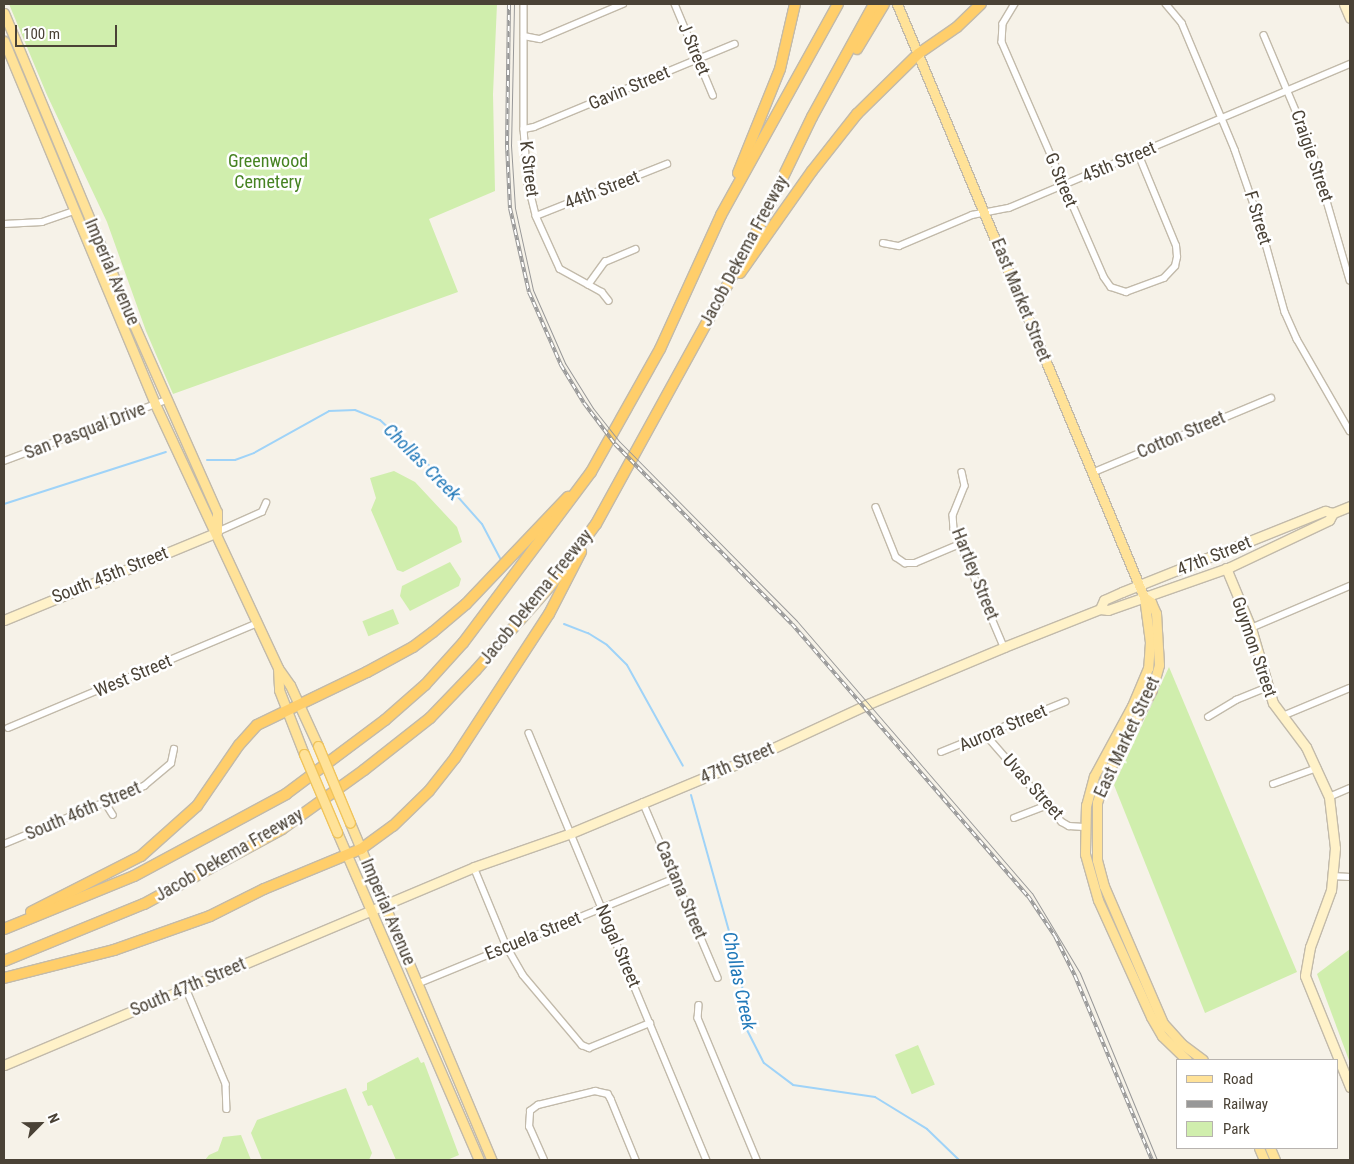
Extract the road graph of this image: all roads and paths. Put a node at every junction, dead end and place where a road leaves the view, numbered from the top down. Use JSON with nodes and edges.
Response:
{"nodes":[{"id":1,"x":524,"y":4,"type":"edge"},
{"id":2,"x":623,"y":4,"type":"edge"},
{"id":3,"x":674,"y":4,"type":"edge"},
{"id":4,"x":795,"y":4,"type":"edge"},
{"id":5,"x":838,"y":4,"type":"edge"},
{"id":6,"x":874,"y":4,"type":"edge"},
{"id":7,"x":884,"y":4,"type":"edge"},
{"id":8,"x":896,"y":4,"type":"edge"},
{"id":9,"x":980,"y":4,"type":"edge"},
{"id":10,"x":1015,"y":4,"type":"edge"},
{"id":11,"x":1166,"y":4,"type":"edge"},
{"id":12,"x":1344,"y":4,"type":"edge"},
{"id":13,"x":4,"y":12,"type":"edge"},
{"id":14,"x":1350,"y":18,"type":"edge"},
{"id":15,"x":1264,"y":35,"type":"dead end"},
{"id":16,"x":524,"y":36,"type":"junction"},
{"id":17,"x":4,"y":40,"type":"edge"},
{"id":18,"x":734,"y":44,"type":"dead end"},
{"id":19,"x":918,"y":54,"type":"junction"},
{"id":20,"x":698,"y":59,"type":"junction"},
{"id":21,"x":1350,"y":64,"type":"edge"},
{"id":22,"x":1288,"y":90,"type":"junction"},
{"id":23,"x":713,"y":95,"type":"dead end"},
{"id":24,"x":812,"y":117,"type":"junction"},
{"id":25,"x":1222,"y":118,"type":"junction"},
{"id":26,"x":524,"y":129,"type":"junction"},
{"id":27,"x":1138,"y":154,"type":"junction"},
{"id":28,"x":667,"y":164,"type":"dead end"},
{"id":29,"x":1063,"y":186,"type":"junction"},
{"id":30,"x":74,"y":211,"type":"junction"},
{"id":31,"x":985,"y":213,"type":"junction"},
{"id":32,"x":721,"y":215,"type":"junction"},
{"id":33,"x":536,"y":216,"type":"junction"},
{"id":34,"x":4,"y":224,"type":"edge"},
{"id":35,"x":883,"y":243,"type":"dead end"},
{"id":36,"x":635,"y":249,"type":"dead end"},
{"id":37,"x":1350,"y":280,"type":"edge"},
{"id":38,"x":588,"y":285,"type":"junction"},
{"id":39,"x":610,"y":300,"type":"dead end"},
{"id":40,"x":708,"y":318,"type":"junction"},
{"id":41,"x":1271,"y":398,"type":"dead end"},
{"id":42,"x":166,"y":400,"type":"junction"},
{"id":43,"x":155,"y":404,"type":"junction"},
{"id":44,"x":1350,"y":431,"type":"edge"},
{"id":45,"x":4,"y":461,"type":"edge"},
{"id":46,"x":591,"y":472,"type":"junction"},
{"id":47,"x":962,"y":472,"type":"dead end"},
{"id":48,"x":1092,"y":473,"type":"junction"},
{"id":49,"x":266,"y":503,"type":"dead end"},
{"id":50,"x":1350,"y":506,"type":"edge"},
{"id":51,"x":876,"y":507,"type":"dead end"},
{"id":52,"x":1333,"y":513,"type":"junction"},
{"id":53,"x":596,"y":524,"type":"junction"},
{"id":54,"x":217,"y":532,"type":"junction"},
{"id":55,"x":960,"y":544,"type":"junction"},
{"id":56,"x":1226,"y":568,"type":"junction"},
{"id":57,"x":1139,"y":586,"type":"junction"},
{"id":58,"x":1350,"y":586,"type":"edge"},
{"id":59,"x":1144,"y":597,"type":"junction"},
{"id":60,"x":1100,"y":609,"type":"junction"},
{"id":61,"x":4,"y":620,"type":"edge"},
{"id":62,"x":258,"y":623,"type":"junction"},
{"id":63,"x":1251,"y":628,"type":"junction"},
{"id":64,"x":1004,"y":647,"type":"junction"},
{"id":65,"x":278,"y":668,"type":"junction"},
{"id":66,"x":1266,"y":688,"type":"junction"},
{"id":67,"x":1350,"y":688,"type":"edge"},
{"id":68,"x":1065,"y":702,"type":"dead end"},
{"id":69,"x":299,"y":704,"type":"junction"},
{"id":70,"x":286,"y":709,"type":"junction"},
{"id":71,"x":1285,"y":715,"type":"junction"},
{"id":72,"x":1208,"y":717,"type":"dead end"},
{"id":73,"x":8,"y":728,"type":"dead end"},
{"id":74,"x":529,"y":733,"type":"dead end"},
{"id":75,"x":987,"y":736,"type":"junction"},
{"id":76,"x":174,"y":749,"type":"dead end"},
{"id":77,"x":941,"y":752,"type":"dead end"},
{"id":78,"x":1317,"y":768,"type":"junction"},
{"id":79,"x":1273,"y":784,"type":"dead end"},
{"id":80,"x":1350,"y":788,"type":"edge"},
{"id":81,"x":1330,"y":797,"type":"junction"},
{"id":82,"x":105,"y":802,"type":"junction"},
{"id":83,"x":643,"y":802,"type":"junction"},
{"id":84,"x":1048,"y":805,"type":"junction"},
{"id":85,"x":113,"y":815,"type":"dead end"},
{"id":86,"x":1014,"y":818,"type":"dead end"},
{"id":87,"x":1084,"y":827,"type":"junction"},
{"id":88,"x":570,"y":833,"type":"junction"},
{"id":89,"x":4,"y":844,"type":"edge"},
{"id":90,"x":361,"y":849,"type":"junction"},
{"id":91,"x":346,"y":854,"type":"junction"},
{"id":92,"x":474,"y":867,"type":"junction"},
{"id":93,"x":1100,"y":876,"type":"junction"},
{"id":94,"x":1332,"y":876,"type":"junction"},
{"id":95,"x":1350,"y":877,"type":"edge"},
{"id":96,"x":676,"y":878,"type":"junction"},
{"id":97,"x":386,"y":904,"type":"junction"},
{"id":98,"x":602,"y":908,"type":"junction"},
{"id":99,"x":372,"y":909,"type":"junction"},
{"id":100,"x":4,"y":928,"type":"edge"},
{"id":101,"x":507,"y":947,"type":"junction"},
{"id":102,"x":4,"y":961,"type":"edge"},
{"id":103,"x":4,"y":978,"type":"edge"},
{"id":104,"x":718,"y":978,"type":"dead end"},
{"id":105,"x":417,"y":984,"type":"junction"},
{"id":106,"x":186,"y":988,"type":"junction"},
{"id":107,"x":699,"y":1005,"type":"dead end"},
{"id":108,"x":650,"y":1023,"type":"junction"},
{"id":109,"x":1185,"y":1059,"type":"edge"},
{"id":110,"x":1202,"y":1059,"type":"edge"},
{"id":111,"x":1339,"y":1059,"type":"edge"},
{"id":112,"x":1339,"y":1059,"type":"edge"},
{"id":113,"x":4,"y":1065,"type":"edge"},
{"id":114,"x":1350,"y":1087,"type":"edge"},
{"id":115,"x":227,"y":1109,"type":"dead end"},
{"id":116,"x":479,"y":1160,"type":"edge"},
{"id":117,"x":492,"y":1160,"type":"edge"},
{"id":118,"x":544,"y":1160,"type":"edge"},
{"id":119,"x":636,"y":1160,"type":"edge"},
{"id":120,"x":707,"y":1160,"type":"edge"},
{"id":121,"x":757,"y":1160,"type":"edge"}],
"edges":[{"from":1,"to":16,"type":"street","name":"K Street"},
{"from":2,"to":16,"type":"street"},
{"from":3,"to":20,"type":"street","name":"J Street"},
{"from":4,"to":32,"type":"highway"},
{"from":5,"to":32,"type":"highway","name":"Jacob Dekema Freeway"},
{"from":6,"to":24,"type":"highway","name":"Jacob Dekema Freeway"},
{"from":7,"to":24,"type":"highway"},
{"from":8,"to":19,"type":"main road","name":"East Market Street"},
{"from":9,"to":19,"type":"highway"},
{"from":10,"to":29,"type":"street","name":"G Street"},
{"from":11,"to":25,"type":"street","name":"F Street"},
{"from":12,"to":14,"type":"main road"},
{"from":13,"to":42,"type":"main road","name":"Imperial Avenue"},
{"from":15,"to":22,"type":"street","name":"Craigie Street"},
{"from":16,"to":26,"type":"street","name":"K Street"},
{"from":17,"to":30,"type":"main road","name":"Imperial Avenue"},
{"from":18,"to":20,"type":"street","name":"Gavin Street"},
{"from":19,"to":31,"type":"main road","name":"East Market Street"},
{"from":19,"to":40,"type":"highway"},
{"from":20,"to":23,"type":"street","name":"J Street"},
{"from":20,"to":26,"type":"street","name":"Gavin Street"},
{"from":21,"to":22,"type":"street","name":"45th Street"},
{"from":22,"to":25,"type":"street","name":"45th Street"},
{"from":22,"to":37,"type":"street","name":"Craigie Street"},
{"from":24,"to":40,"type":"highway","name":"Jacob Dekema Freeway"},
{"from":25,"to":27,"type":"street","name":"45th Street"},
{"from":25,"to":44,"type":"street","name":"F Street"},
{"from":26,"to":33,"type":"street","name":"K Street"},
{"from":27,"to":29,"type":"street","name":"45th Street"},
{"from":27,"to":29,"type":"street","name":"G Street"},
{"from":28,"to":33,"type":"street","name":"44th Street"},
{"from":29,"to":31,"type":"street","name":"45th Street"},
{"from":30,"to":34,"type":"street"},
{"from":30,"to":43,"type":"main road","name":"Imperial Avenue"},
{"from":31,"to":35,"type":"street","name":"45th Street"},
{"from":31,"to":48,"type":"main road","name":"East Market Street"},
{"from":32,"to":46,"type":"highway","name":"Jacob Dekema Freeway"},
{"from":33,"to":38,"type":"street","name":"K Street"},
{"from":36,"to":38,"type":"street"},
{"from":38,"to":39,"type":"street","name":"K Street"},
{"from":40,"to":53,"type":"highway","name":"Jacob Dekema Freeway"},
{"from":41,"to":48,"type":"street","name":"Cotton Street"},
{"from":42,"to":43,"type":"street","name":"San Pasqual Drive"},
{"from":42,"to":54,"type":"main road","name":"Imperial Avenue"},
{"from":43,"to":45,"type":"street","name":"San Pasqual Drive"},
{"from":43,"to":54,"type":"main road","name":"Imperial Avenue"},
{"from":46,"to":69,"type":"highway"},
{"from":46,"to":100,"type":"highway","name":"Jacob Dekema Freeway"},
{"from":47,"to":55,"type":"street","name":"Hartley Street"},
{"from":48,"to":57,"type":"main road","name":"East Market Street"},
{"from":49,"to":54,"type":"street"},
{"from":50,"to":52,"type":"main road","name":"47th Street"},
{"from":51,"to":55,"type":"street"},
{"from":52,"to":56,"type":"main road","name":"47th Street"},
{"from":52,"to":57,"type":"main road","name":"47th Street"},
{"from":53,"to":90,"type":"highway"},
{"from":53,"to":102,"type":"highway","name":"Jacob Dekema Freeway"},
{"from":54,"to":61,"type":"main road","name":"South 45th Street"},
{"from":54,"to":62,"type":"main road","name":"Imperial Avenue"},
{"from":55,"to":64,"type":"street","name":"Hartley Street"},
{"from":56,"to":59,"type":"main road","name":"47th Street"},
{"from":56,"to":63,"type":"main road","name":"Guymon Street"},
{"from":57,"to":59,"type":"main road","name":"East Market Street"},
{"from":57,"to":60,"type":"main road","name":"47th Street"},
{"from":58,"to":63,"type":"street"},
{"from":59,"to":60,"type":"main road","name":"47th Street"},
{"from":59,"to":87,"type":"main road","name":"East Market Street"},
{"from":59,"to":93,"type":"main road","name":"East Market Street"},
{"from":60,"to":64,"type":"main road","name":"47th Street"},
{"from":62,"to":65,"type":"main road","name":"Imperial Avenue"},
{"from":62,"to":73,"type":"street","name":"West Street"},
{"from":63,"to":66,"type":"main road","name":"Guymon Street"},
{"from":64,"to":83,"type":"main road","name":"47th Street"},
{"from":65,"to":69,"type":"main road","name":"Imperial Avenue"},
{"from":65,"to":70,"type":"main road","name":"Imperial Avenue"},
{"from":66,"to":71,"type":"main road","name":"Guymon Street"},
{"from":66,"to":72,"type":"street"},
{"from":67,"to":71,"type":"street"},
{"from":68,"to":75,"type":"street","name":"Aurora Street"},
{"from":69,"to":70,"type":"highway"},
{"from":69,"to":90,"type":"main road","name":"Imperial Avenue","bridge":true},
{"from":70,"to":91,"type":"main road","name":"Imperial Avenue","bridge":true},
{"from":70,"to":100,"type":"highway"},
{"from":71,"to":78,"type":"main road","name":"Guymon Street"},
{"from":74,"to":88,"type":"street","name":"Nogal Street"},
{"from":75,"to":77,"type":"street","name":"Aurora Street"},
{"from":75,"to":84,"type":"street","name":"Uvas Street"},
{"from":76,"to":82,"type":"street","name":"South 46th Street"},
{"from":78,"to":79,"type":"street"},
{"from":78,"to":81,"type":"main road","name":"Guymon Street"},
{"from":80,"to":81,"type":"street"},
{"from":81,"to":94,"type":"main road","name":"Guymon Street"},
{"from":82,"to":85,"type":"street"},
{"from":82,"to":89,"type":"street","name":"South 46th Street"},
{"from":83,"to":88,"type":"main road","name":"47th Street"},
{"from":83,"to":96,"type":"street","name":"Castana Street"},
{"from":84,"to":86,"type":"street"},
{"from":84,"to":87,"type":"street","name":"Uvas Street"},
{"from":87,"to":93,"type":"main road"},
{"from":87,"to":109,"type":"main road","name":"East Market Street"},
{"from":88,"to":92,"type":"main road","name":"47th Street"},
{"from":88,"to":98,"type":"street","name":"Nogal Street"},
{"from":90,"to":91,"type":"highway"},
{"from":90,"to":97,"type":"main road","name":"Imperial Avenue"},
{"from":91,"to":99,"type":"main road","name":"Imperial Avenue"},
{"from":91,"to":103,"type":"highway"},
{"from":92,"to":97,"type":"main road","name":"47th Street"},
{"from":92,"to":101,"type":"street"},
{"from":93,"to":110,"type":"main road","name":"East Market Street"},
{"from":94,"to":95,"type":"street"},
{"from":94,"to":111,"type":"main road","name":"Guymon Street"},
{"from":96,"to":98,"type":"street","name":"Escuela Street"},
{"from":96,"to":104,"type":"street","name":"Castana Street"},
{"from":97,"to":99,"type":"main road","name":"47th Street"},
{"from":97,"to":105,"type":"main road","name":"Imperial Avenue"},
{"from":98,"to":101,"type":"street","name":"Escuela Street"},
{"from":98,"to":108,"type":"street","name":"Nogal Street"},
{"from":99,"to":106,"type":"main road","name":"South 47th Street"},
{"from":99,"to":116,"type":"main road","name":"Imperial Avenue"},
{"from":101,"to":105,"type":"street","name":"Escuela Street"},
{"from":101,"to":108,"type":"street"},
{"from":105,"to":117,"type":"main road","name":"Imperial Avenue"},
{"from":106,"to":113,"type":"main road","name":"South 47th Street"},
{"from":106,"to":115,"type":"street"},
{"from":107,"to":121,"type":"street"},
{"from":108,"to":120,"type":"street","name":"Nogal Street"},
{"from":112,"to":114,"type":"main road","name":"Guymon Street"},
{"from":118,"to":119,"type":"street"}]}
